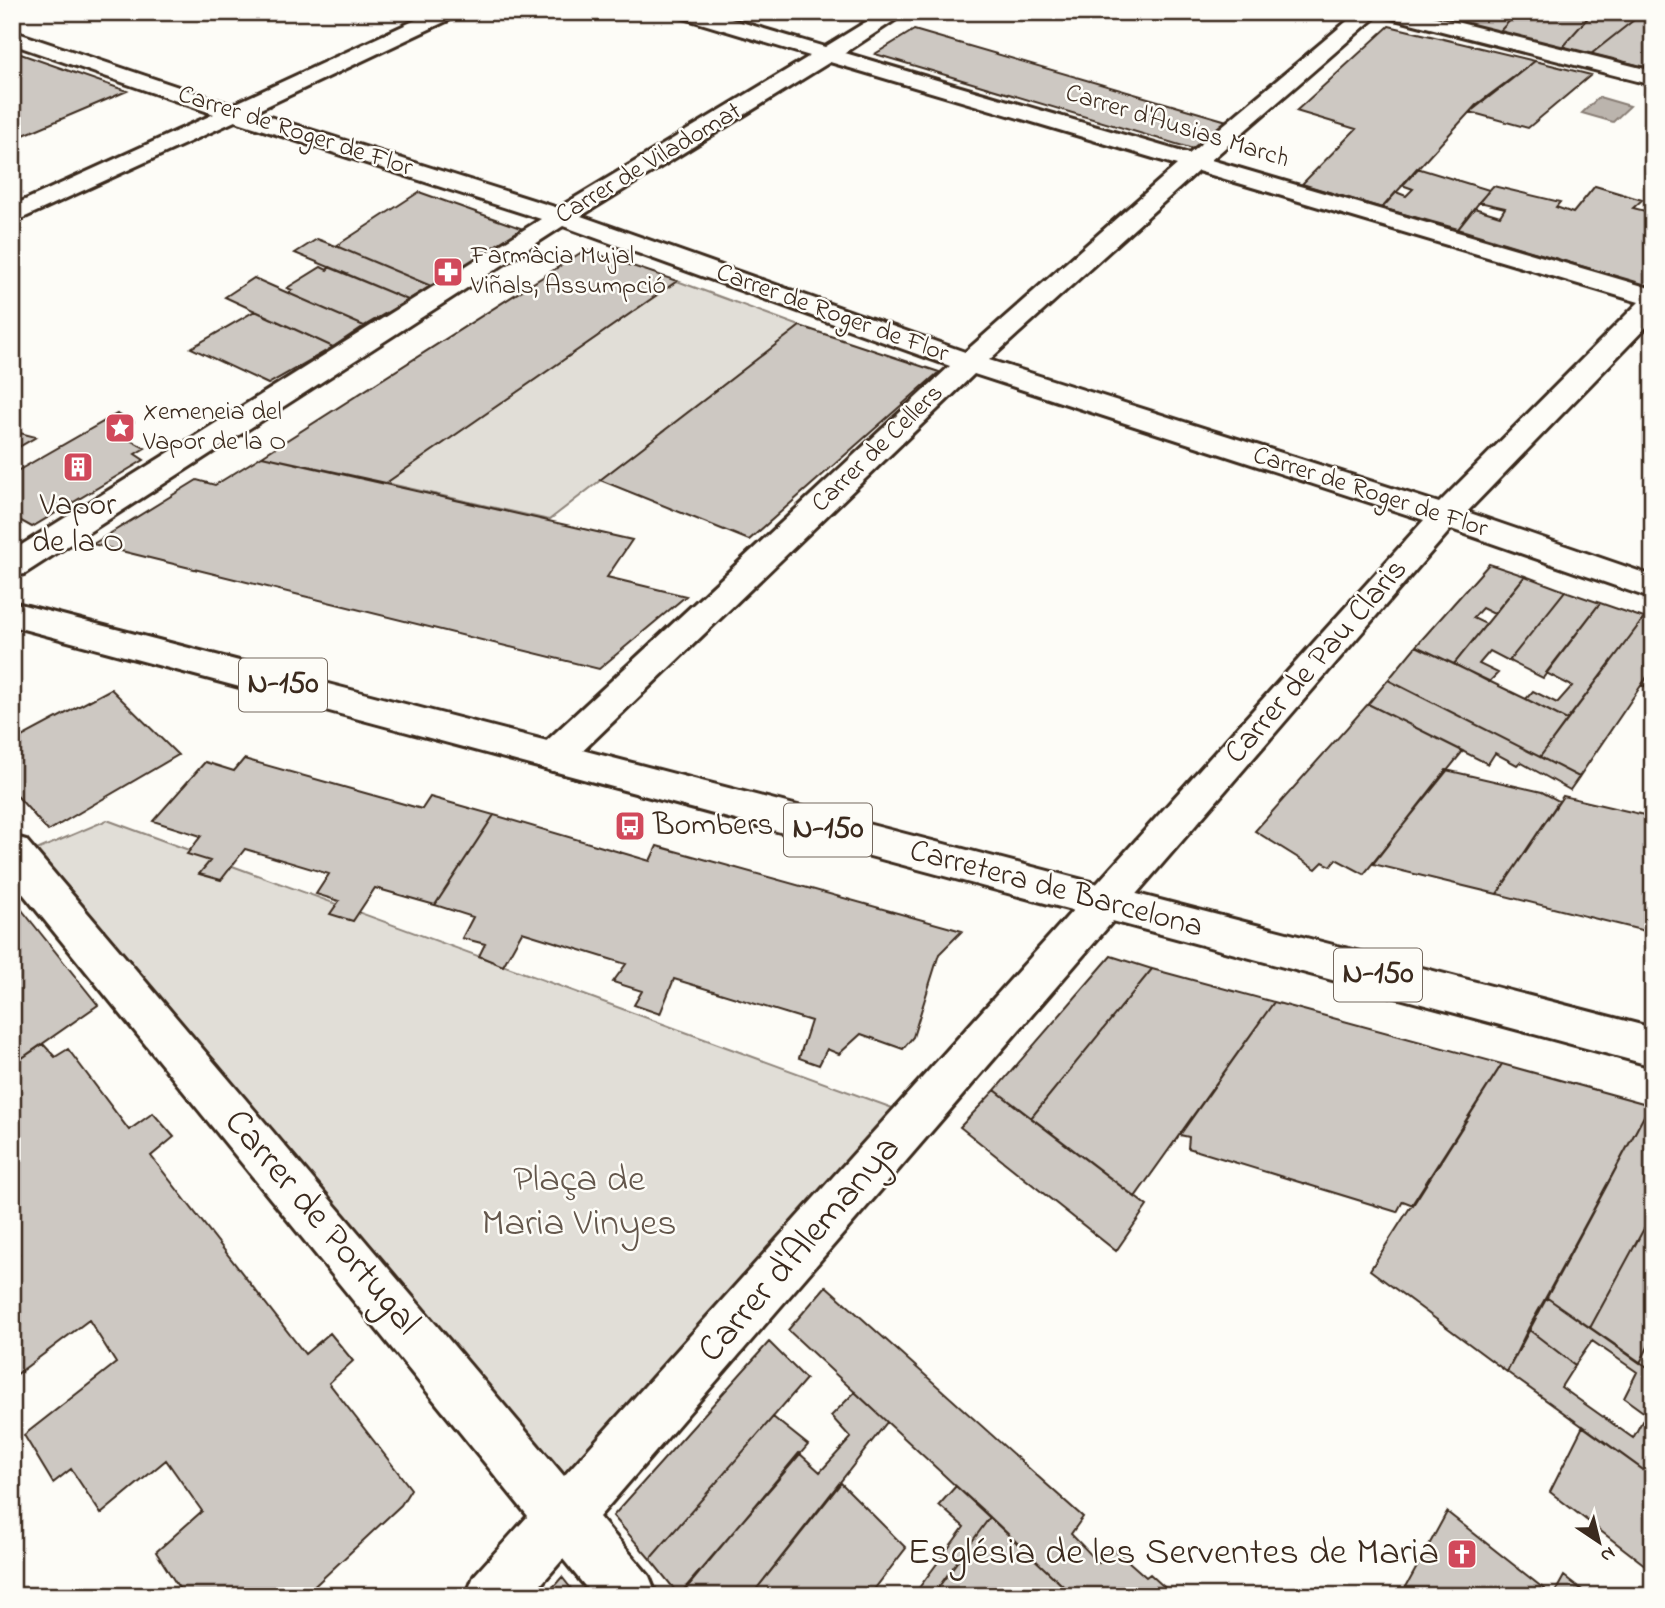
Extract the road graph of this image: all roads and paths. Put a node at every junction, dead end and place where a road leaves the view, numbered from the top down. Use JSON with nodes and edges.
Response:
{"nodes":[{"id":1,"x":450,"y":12,"type":"edge"},
{"id":2,"x":684,"y":12,"type":"edge"},
{"id":3,"x":897,"y":12,"type":"edge"},
{"id":4,"x":1371,"y":12,"type":"edge"},
{"id":5,"x":1390,"y":12,"type":"edge"},
{"id":6,"x":12,"y":37,"type":"edge"},
{"id":7,"x":830,"y":54,"type":"junction"},
{"id":8,"x":1653,"y":78,"type":"edge"},
{"id":9,"x":234,"y":113,"type":"junction"},
{"id":10,"x":1194,"y":162,"type":"junction"},
{"id":11,"x":12,"y":216,"type":"edge"},
{"id":12,"x":561,"y":217,"type":"junction"},
{"id":13,"x":1653,"y":298,"type":"edge"},
{"id":14,"x":1653,"y":304,"type":"edge"},
{"id":15,"x":969,"y":363,"type":"junction"},
{"id":16,"x":1446,"y":516,"type":"junction"},
{"id":17,"x":12,"y":566,"type":"edge"},
{"id":18,"x":1653,"y":588,"type":"edge"},
{"id":19,"x":12,"y":614,"type":"edge"},
{"id":20,"x":553,"y":757,"type":"junction"},
{"id":21,"x":12,"y":851,"type":"edge"},
{"id":22,"x":1104,"y":903,"type":"junction"},
{"id":23,"x":1653,"y":1047,"type":"edge"},
{"id":24,"x":565,"y":1518,"type":"junction"},
{"id":25,"x":494,"y":1596,"type":"edge"},
{"id":26,"x":629,"y":1596,"type":"edge"}],
"edges":[{"from":1,"to":9,"type":"street"},
{"from":2,"to":7,"type":"street","name":"Carrer d'Ausias March"},
{"from":3,"to":7,"type":"street","name":"Carrer de Viladomat"},
{"from":4,"to":10,"type":"street","name":"Carrer de Cellers"},
{"from":5,"to":8,"type":"street"},
{"from":6,"to":9,"type":"street","name":"Carrer de Roger de Flor"},
{"from":7,"to":10,"type":"street","name":"Carrer d'Ausias March"},
{"from":7,"to":12,"type":"street","name":"Carrer de Viladomat"},
{"from":9,"to":11,"type":"street"},
{"from":9,"to":12,"type":"street","name":"Carrer de Roger de Flor"},
{"from":10,"to":13,"type":"street","name":"Carrer d'Ausias March"},
{"from":10,"to":15,"type":"street","name":"Carrer de Cellers"},
{"from":12,"to":15,"type":"street","name":"Carrer de Roger de Flor"},
{"from":12,"to":17,"type":"street","name":"Carrer de Viladomat"},
{"from":14,"to":16,"type":"street","name":"Carrer de Pau Claris"},
{"from":15,"to":16,"type":"street","name":"Carrer de Roger de Flor"},
{"from":15,"to":20,"type":"street","name":"Carrer de Cellers"},
{"from":16,"to":18,"type":"street","name":"Carrer de Roger de Flor"},
{"from":16,"to":22,"type":"street","name":"Carrer de Pau Claris"},
{"from":19,"to":20,"type":"street","name":"Carretera de Barcelona","number":"N-150"},
{"from":20,"to":22,"type":"street","name":"Carretera de Barcelona","number":"N-150"},
{"from":21,"to":24,"type":"street","name":"Carrer de Portugal"},
{"from":22,"to":23,"type":"street","name":"Carretera de Barcelona","number":"N-150"},
{"from":22,"to":24,"type":"street","name":"Carrer d'Alemanya"},
{"from":24,"to":25,"type":"street","name":"Carrer d'Alemanya"},
{"from":24,"to":26,"type":"street","name":"Carrer de Portugal"}]}
